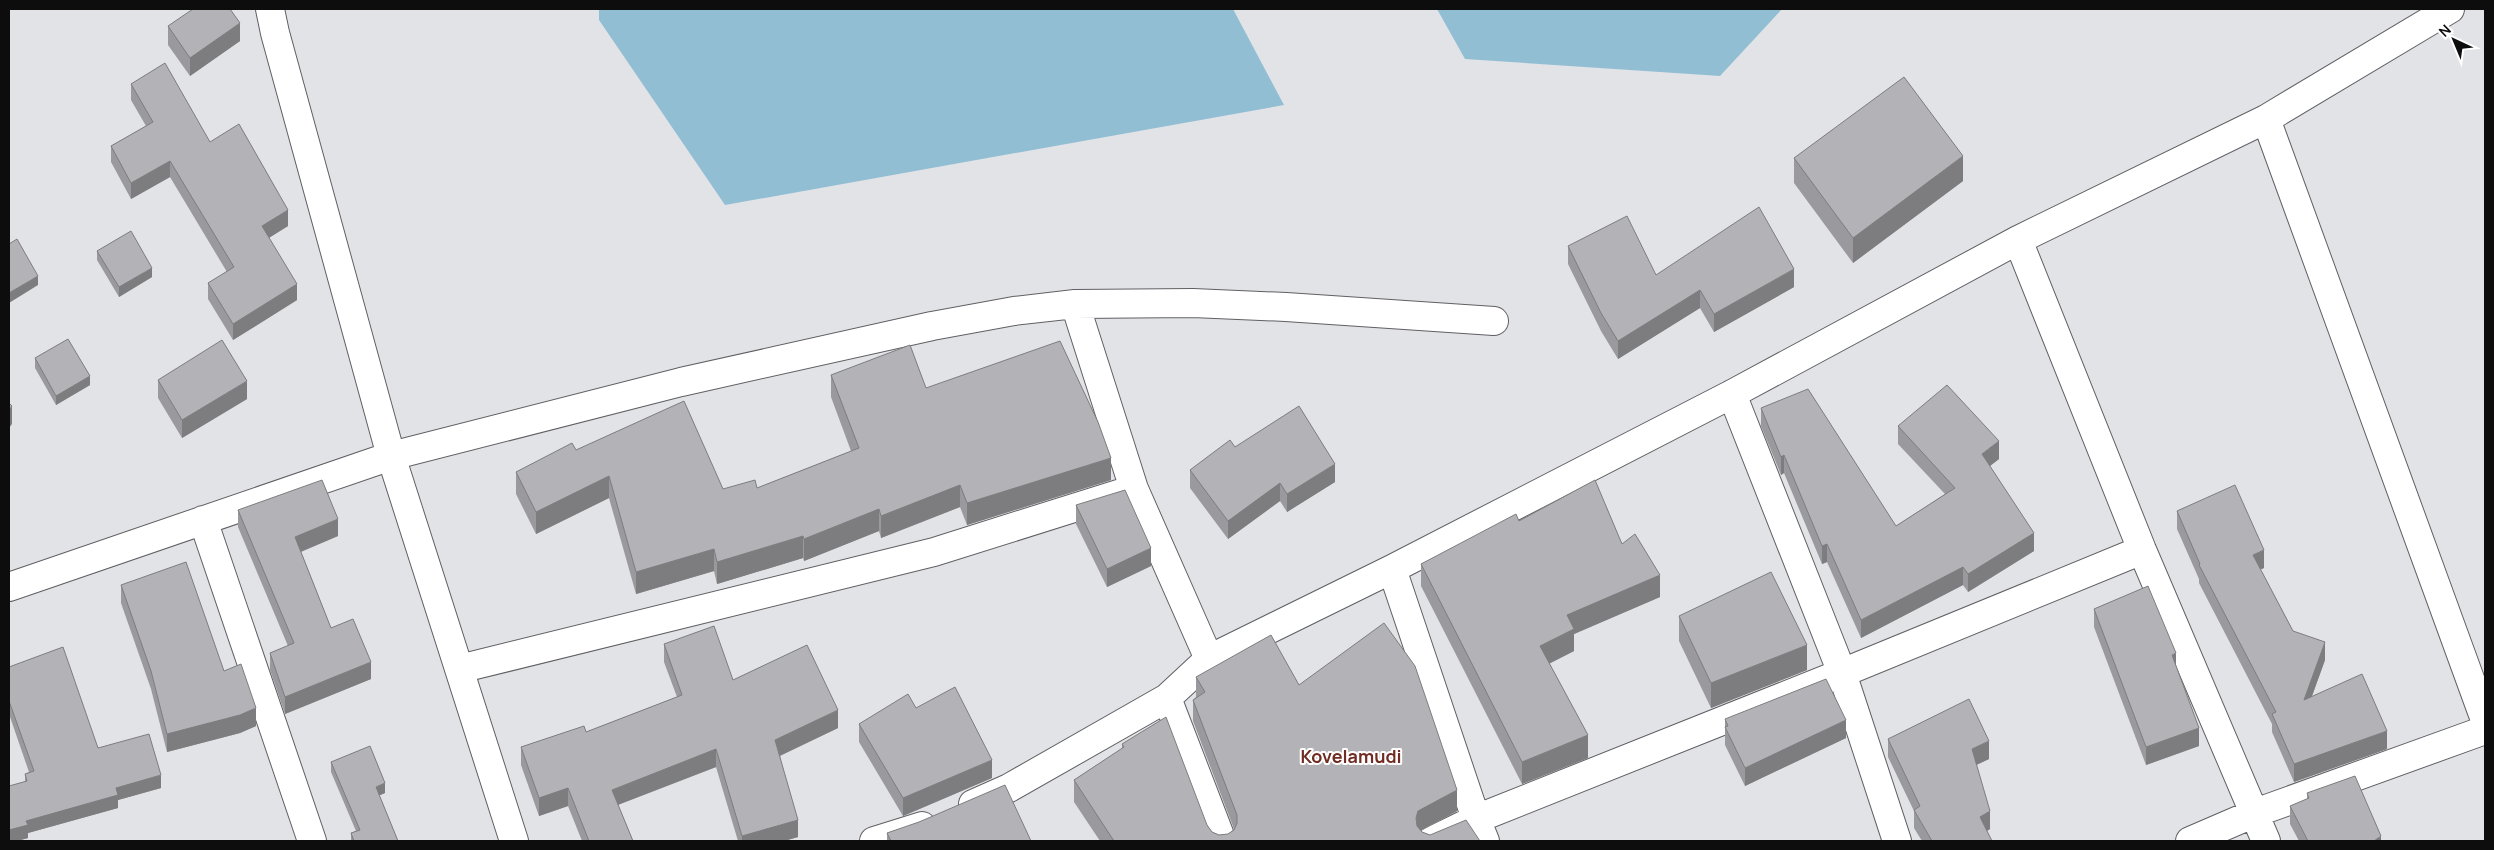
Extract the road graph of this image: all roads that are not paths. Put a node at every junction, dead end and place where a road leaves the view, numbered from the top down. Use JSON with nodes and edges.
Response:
{"nodes":[{"id":1,"x":270,"y":9,"type":"edge"},
{"id":2,"x":2450,"y":9,"type":"edge"},
{"id":3,"x":2266,"y":120,"type":"junction"},
{"id":4,"x":2018,"y":240,"type":"junction"},
{"id":5,"x":1075,"y":304,"type":"junction"},
{"id":6,"x":1494,"y":321,"type":"dead end"},
{"id":7,"x":1732,"y":394,"type":"junction"},
{"id":8,"x":390,"y":456,"type":"junction"},
{"id":9,"x":1134,"y":489,"type":"junction"},
{"id":10,"x":203,"y":520,"type":"junction"},
{"id":11,"x":2142,"y":550,"type":"junction"},
{"id":12,"x":1392,"y":569,"type":"junction"},
{"id":13,"x":9,"y":587,"type":"edge"},
{"id":14,"x":1208,"y":659,"type":"junction"},
{"id":15,"x":459,"y":669,"type":"junction"},
{"id":16,"x":1842,"y":673,"type":"junction"},
{"id":17,"x":1167,"y":698,"type":"junction"},
{"id":18,"x":2485,"y":720,"type":"edge"},
{"id":19,"x":2485,"y":730,"type":"edge"},
{"id":20,"x":2255,"y":813,"type":"junction"},
{"id":21,"x":1481,"y":830,"type":"edge"},
{"id":22,"x":312,"y":841,"type":"edge"},
{"id":23,"x":514,"y":841,"type":"edge"},
{"id":24,"x":874,"y":841,"type":"edge"},
{"id":25,"x":1222,"y":841,"type":"edge"},
{"id":26,"x":1431,"y":841,"type":"edge"},
{"id":27,"x":1898,"y":841,"type":"edge"},
{"id":28,"x":2190,"y":841,"type":"edge"},
{"id":29,"x":2266,"y":841,"type":"edge"}],
"edges":[{"from":1,"to":8,"type":"street"},
{"from":2,"to":3,"type":"street"},
{"from":3,"to":4,"type":"street"},
{"from":3,"to":18,"type":"street"},
{"from":4,"to":7,"type":"street"},
{"from":4,"to":11,"type":"street"},
{"from":5,"to":6,"type":"street"},
{"from":5,"to":8,"type":"street"},
{"from":5,"to":9,"type":"street"},
{"from":7,"to":12,"type":"street"},
{"from":7,"to":16,"type":"street"},
{"from":8,"to":10,"type":"street"},
{"from":8,"to":15,"type":"street"},
{"from":9,"to":14,"type":"street"},
{"from":9,"to":15,"type":"street"},
{"from":10,"to":13,"type":"street"},
{"from":10,"to":22,"type":"street"},
{"from":11,"to":16,"type":"street"},
{"from":11,"to":20,"type":"street"},
{"from":12,"to":14,"type":"street"},
{"from":12,"to":21,"type":"street"},
{"from":14,"to":17,"type":"street"},
{"from":15,"to":23,"type":"street"},
{"from":16,"to":21,"type":"street"},
{"from":16,"to":27,"type":"street"},
{"from":17,"to":24,"type":"street"},
{"from":17,"to":25,"type":"street"},
{"from":19,"to":20,"type":"street"},
{"from":20,"to":28,"type":"street"},
{"from":20,"to":29,"type":"street"},
{"from":21,"to":26,"type":"street"}]}
